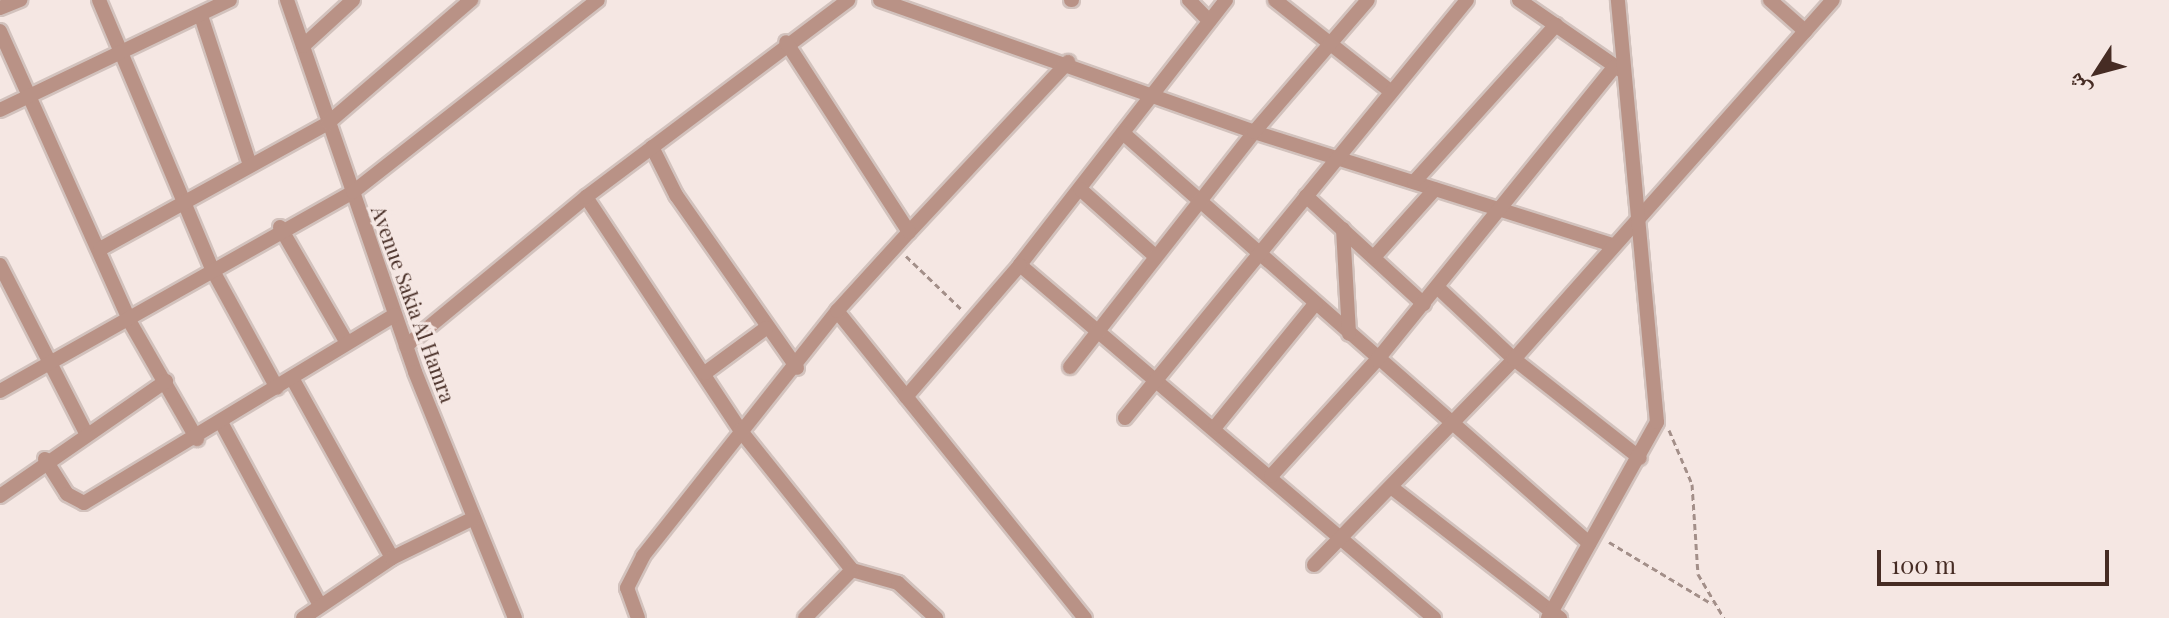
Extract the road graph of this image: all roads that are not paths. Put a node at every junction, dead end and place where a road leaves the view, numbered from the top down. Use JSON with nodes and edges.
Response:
{"nodes":[{"id":1,"x":20,"y":0,"type":"edge"},
{"id":2,"x":99,"y":0,"type":"edge"},
{"id":3,"x":230,"y":0,"type":"edge"},
{"id":4,"x":287,"y":0,"type":"edge"},
{"id":5,"x":353,"y":0,"type":"edge"},
{"id":6,"x":471,"y":0,"type":"edge"},
{"id":7,"x":598,"y":0,"type":"edge"},
{"id":8,"x":848,"y":0,"type":"edge"},
{"id":9,"x":880,"y":0,"type":"edge"},
{"id":10,"x":1189,"y":0,"type":"edge"},
{"id":11,"x":1226,"y":0,"type":"edge"},
{"id":12,"x":1275,"y":0,"type":"edge"},
{"id":13,"x":1368,"y":0,"type":"edge"},
{"id":14,"x":1467,"y":0,"type":"edge"},
{"id":15,"x":1519,"y":0,"type":"edge"},
{"id":16,"x":1618,"y":0,"type":"edge"},
{"id":17,"x":1770,"y":0,"type":"edge"},
{"id":18,"x":1833,"y":0,"type":"edge"},
{"id":19,"x":0,"y":8,"type":"edge"},
{"id":20,"x":201,"y":16,"type":"junction"},
{"id":21,"x":1209,"y":21,"type":"junction"},
{"id":22,"x":1556,"y":25,"type":"junction"},
{"id":23,"x":0,"y":31,"type":"edge"},
{"id":24,"x":1805,"y":31,"type":"junction"},
{"id":25,"x":786,"y":42,"type":"junction"},
{"id":26,"x":1330,"y":43,"type":"junction"},
{"id":27,"x":303,"y":46,"type":"junction"},
{"id":28,"x":122,"y":57,"type":"junction"},
{"id":29,"x":1068,"y":62,"type":"junction"},
{"id":30,"x":1620,"y":69,"type":"junction"},
{"id":31,"x":1389,"y":90,"type":"junction"},
{"id":32,"x":1155,"y":92,"type":"junction"},
{"id":33,"x":29,"y":98,"type":"junction"},
{"id":34,"x":0,"y":110,"type":"edge"},
{"id":35,"x":328,"y":123,"type":"junction"},
{"id":36,"x":1254,"y":132,"type":"junction"},
{"id":37,"x":1123,"y":133,"type":"junction"},
{"id":38,"x":652,"y":147,"type":"junction"},
{"id":39,"x":1336,"y":157,"type":"junction"},
{"id":40,"x":249,"y":162,"type":"junction"},
{"id":41,"x":1414,"y":182,"type":"junction"},
{"id":42,"x":1080,"y":189,"type":"junction"},
{"id":43,"x":1435,"y":189,"type":"junction"},
{"id":44,"x":353,"y":192,"type":"junction"},
{"id":45,"x":1306,"y":196,"type":"junction"},
{"id":46,"x":586,"y":197,"type":"junction"},
{"id":47,"x":187,"y":199,"type":"junction"},
{"id":48,"x":1199,"y":201,"type":"junction"},
{"id":49,"x":1500,"y":209,"type":"junction"},
{"id":50,"x":1640,"y":215,"type":"junction"},
{"id":51,"x":280,"y":227,"type":"junction"},
{"id":52,"x":1343,"y":229,"type":"junction"},
{"id":53,"x":909,"y":232,"type":"junction"},
{"id":54,"x":1613,"y":245,"type":"junction"},
{"id":55,"x":100,"y":249,"type":"junction"},
{"id":56,"x":1259,"y":254,"type":"junction"},
{"id":57,"x":1155,"y":256,"type":"junction"},
{"id":58,"x":1374,"y":257,"type":"junction"},
{"id":59,"x":0,"y":265,"type":"edge"},
{"id":60,"x":1020,"y":265,"type":"junction"},
{"id":61,"x":213,"y":271,"type":"junction"},
{"id":62,"x":1437,"y":287,"type":"junction"},
{"id":63,"x":1315,"y":304,"type":"junction"},
{"id":64,"x":1424,"y":304,"type":"junction"},
{"id":65,"x":837,"y":311,"type":"junction"},
{"id":66,"x":395,"y":315,"type":"junction"},
{"id":67,"x":130,"y":322,"type":"junction"},
{"id":68,"x":766,"y":328,"type":"junction"},
{"id":69,"x":1096,"y":331,"type":"junction"},
{"id":70,"x":1349,"y":334,"type":"junction"},
{"id":71,"x":347,"y":343,"type":"junction"},
{"id":72,"x":406,"y":346,"type":"junction"},
{"id":73,"x":1514,"y":359,"type":"junction"},
{"id":74,"x":1377,"y":360,"type":"junction"},
{"id":75,"x":47,"y":367,"type":"junction"},
{"id":76,"x":1070,"y":367,"type":"dead end"},
{"id":77,"x":797,"y":368,"type":"junction"},
{"id":78,"x":705,"y":373,"type":"junction"},
{"id":79,"x":292,"y":378,"type":"junction"},
{"id":80,"x":166,"y":381,"type":"junction"},
{"id":81,"x":1157,"y":382,"type":"junction"},
{"id":82,"x":277,"y":388,"type":"junction"},
{"id":83,"x":0,"y":391,"type":"edge"},
{"id":84,"x":906,"y":397,"type":"junction"},
{"id":85,"x":1125,"y":418,"type":"dead end"},
{"id":86,"x":222,"y":424,"type":"junction"},
{"id":87,"x":1451,"y":425,"type":"junction"},
{"id":88,"x":1215,"y":427,"type":"junction"},
{"id":89,"x":740,"y":430,"type":"junction"},
{"id":90,"x":85,"y":431,"type":"junction"},
{"id":91,"x":197,"y":439,"type":"junction"},
{"id":92,"x":1640,"y":458,"type":"junction"},
{"id":93,"x":45,"y":459,"type":"junction"},
{"id":94,"x":1271,"y":476,"type":"junction"},
{"id":95,"x":1391,"y":487,"type":"junction"},
{"id":96,"x":0,"y":496,"type":"edge"},
{"id":97,"x":474,"y":518,"type":"junction"},
{"id":98,"x":1342,"y":535,"type":"junction"},
{"id":99,"x":1592,"y":538,"type":"junction"},
{"id":100,"x":392,"y":558,"type":"junction"},
{"id":101,"x":1314,"y":565,"type":"dead end"},
{"id":102,"x":852,"y":570,"type":"junction"},
{"id":103,"x":320,"y":605,"type":"junction"},
{"id":104,"x":1553,"y":616,"type":"edge"},
{"id":105,"x":303,"y":618,"type":"edge"},
{"id":106,"x":515,"y":618,"type":"edge"},
{"id":107,"x":638,"y":618,"type":"edge"},
{"id":108,"x":805,"y":618,"type":"edge"},
{"id":109,"x":936,"y":618,"type":"edge"},
{"id":110,"x":1085,"y":618,"type":"edge"},
{"id":111,"x":1434,"y":618,"type":"edge"}],
"edges":[{"from":1,"to":19,"type":"street"},
{"from":2,"to":28,"type":"street"},
{"from":3,"to":20,"type":"street"},
{"from":4,"to":27,"type":"street","name":"Avenue Sakia Al Hamra"},
{"from":5,"to":27,"type":"street"},
{"from":6,"to":35,"type":"street"},
{"from":7,"to":44,"type":"street"},
{"from":8,"to":25,"type":"street"},
{"from":9,"to":29,"type":"street"},
{"from":10,"to":21,"type":"street"},
{"from":11,"to":21,"type":"street"},
{"from":12,"to":26,"type":"street"},
{"from":13,"to":26,"type":"street"},
{"from":14,"to":31,"type":"street"},
{"from":15,"to":22,"type":"street"},
{"from":16,"to":30,"type":"street"},
{"from":17,"to":24,"type":"street"},
{"from":18,"to":24,"type":"street"},
{"from":20,"to":28,"type":"street"},
{"from":20,"to":40,"type":"street"},
{"from":21,"to":32,"type":"street"},
{"from":22,"to":30,"type":"street"},
{"from":22,"to":41,"type":"street"},
{"from":23,"to":33,"type":"street"},
{"from":24,"to":50,"type":"street"},
{"from":25,"to":38,"type":"street"},
{"from":25,"to":53,"type":"street"},
{"from":26,"to":31,"type":"street"},
{"from":26,"to":36,"type":"street"},
{"from":27,"to":35,"type":"street","name":"Avenue Sakia Al Hamra"},
{"from":28,"to":33,"type":"street"},
{"from":28,"to":47,"type":"street"},
{"from":29,"to":32,"type":"street"},
{"from":29,"to":53,"type":"street"},
{"from":30,"to":49,"type":"street"},
{"from":30,"to":50,"type":"street"},
{"from":31,"to":39,"type":"street"},
{"from":32,"to":36,"type":"street"},
{"from":32,"to":37,"type":"street"},
{"from":33,"to":34,"type":"street"},
{"from":33,"to":55,"type":"street"},
{"from":35,"to":40,"type":"street"},
{"from":35,"to":44,"type":"street","name":"Avenue Sakia Al Hamra"},
{"from":36,"to":39,"type":"street"},
{"from":36,"to":48,"type":"street"},
{"from":37,"to":42,"type":"street"},
{"from":37,"to":48,"type":"street"},
{"from":38,"to":46,"type":"street"},
{"from":38,"to":68,"type":"street"},
{"from":39,"to":41,"type":"street"},
{"from":39,"to":45,"type":"street"},
{"from":40,"to":47,"type":"street"},
{"from":41,"to":43,"type":"street"},
{"from":42,"to":57,"type":"street"},
{"from":42,"to":60,"type":"street"},
{"from":43,"to":49,"type":"street"},
{"from":43,"to":58,"type":"street"},
{"from":44,"to":51,"type":"street"},
{"from":44,"to":66,"type":"street","name":"Avenue Sakia Al Hamra"},
{"from":45,"to":52,"type":"street"},
{"from":45,"to":56,"type":"street"},
{"from":46,"to":72,"type":"street"},
{"from":46,"to":78,"type":"street"},
{"from":47,"to":55,"type":"street"},
{"from":47,"to":61,"type":"street"},
{"from":48,"to":56,"type":"street"},
{"from":48,"to":57,"type":"street"},
{"from":49,"to":54,"type":"street"},
{"from":49,"to":62,"type":"street"},
{"from":50,"to":54,"type":"street"},
{"from":50,"to":92,"type":"street"},
{"from":51,"to":61,"type":"street"},
{"from":51,"to":71,"type":"street"},
{"from":52,"to":58,"type":"street"},
{"from":52,"to":70,"type":"street"},
{"from":53,"to":65,"type":"street"},
{"from":54,"to":73,"type":"street"},
{"from":55,"to":67,"type":"street"},
{"from":56,"to":63,"type":"street"},
{"from":56,"to":81,"type":"street"},
{"from":57,"to":69,"type":"street"},
{"from":58,"to":64,"type":"street"},
{"from":59,"to":75,"type":"street"},
{"from":60,"to":69,"type":"street"},
{"from":60,"to":84,"type":"street"},
{"from":61,"to":67,"type":"street"},
{"from":61,"to":82,"type":"street"},
{"from":62,"to":64,"type":"street"},
{"from":62,"to":73,"type":"street"},
{"from":63,"to":70,"type":"street"},
{"from":63,"to":88,"type":"street"},
{"from":64,"to":74,"type":"street"},
{"from":65,"to":77,"type":"street"},
{"from":65,"to":84,"type":"street"},
{"from":66,"to":71,"type":"street"},
{"from":66,"to":72,"type":"street","name":"Avenue Sakia Al Hamra"},
{"from":67,"to":75,"type":"street"},
{"from":67,"to":80,"type":"street"},
{"from":68,"to":77,"type":"street"},
{"from":68,"to":78,"type":"street"},
{"from":69,"to":76,"type":"street"},
{"from":69,"to":81,"type":"street"},
{"from":70,"to":74,"type":"street"},
{"from":71,"to":79,"type":"street"},
{"from":72,"to":97,"type":"street","name":"Avenue Sakia Al Hamra"},
{"from":73,"to":87,"type":"street"},
{"from":73,"to":92,"type":"street"},
{"from":74,"to":87,"type":"street"},
{"from":74,"to":94,"type":"street"},
{"from":75,"to":83,"type":"street"},
{"from":75,"to":90,"type":"street"},
{"from":77,"to":89,"type":"street"},
{"from":78,"to":89,"type":"street"},
{"from":79,"to":82,"type":"street"},
{"from":79,"to":100,"type":"street"},
{"from":80,"to":90,"type":"street"},
{"from":80,"to":91,"type":"street"},
{"from":81,"to":85,"type":"street"},
{"from":81,"to":88,"type":"street"},
{"from":82,"to":86,"type":"street"},
{"from":84,"to":110,"type":"street"},
{"from":86,"to":91,"type":"street"},
{"from":86,"to":103,"type":"street"},
{"from":87,"to":95,"type":"street"},
{"from":87,"to":99,"type":"street"},
{"from":88,"to":94,"type":"street"},
{"from":89,"to":102,"type":"street"},
{"from":89,"to":107,"type":"street"},
{"from":90,"to":93,"type":"street"},
{"from":91,"to":93,"type":"street"},
{"from":92,"to":99,"type":"street"},
{"from":93,"to":96,"type":"street"},
{"from":94,"to":98,"type":"street"},
{"from":95,"to":98,"type":"street"},
{"from":95,"to":104,"type":"street"},
{"from":97,"to":100,"type":"street"},
{"from":97,"to":106,"type":"street","name":"Avenue Sakia Al Hamra"},
{"from":98,"to":101,"type":"street"},
{"from":98,"to":111,"type":"street"},
{"from":99,"to":104,"type":"street"},
{"from":100,"to":103,"type":"street"},
{"from":102,"to":108,"type":"street"},
{"from":102,"to":109,"type":"street"},
{"from":103,"to":105,"type":"street"}]}
